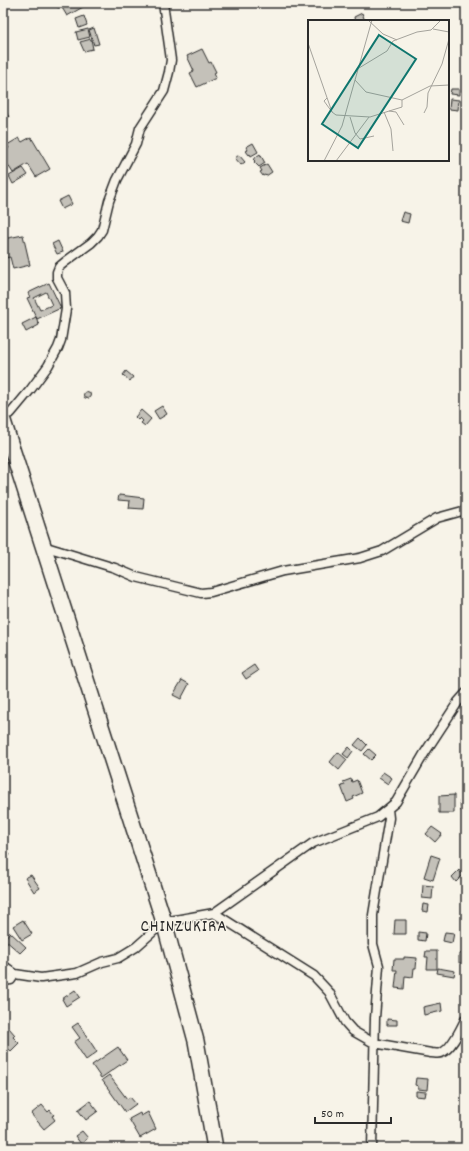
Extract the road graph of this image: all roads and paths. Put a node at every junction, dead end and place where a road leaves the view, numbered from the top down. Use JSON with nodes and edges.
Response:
{"nodes":[{"id":1,"x":163,"y":3,"type":"edge"},
{"id":2,"x":3,"y":415,"type":"edge"},
{"id":3,"x":3,"y":421,"type":"edge"},
{"id":4,"x":466,"y":510,"type":"edge"},
{"id":5,"x":43,"y":546,"type":"junction"},
{"id":6,"x":466,"y":693,"type":"edge"},
{"id":7,"x":388,"y":809,"type":"junction"},
{"id":8,"x":214,"y":912,"type":"junction"},
{"id":9,"x":164,"y":922,"type":"junction"},
{"id":10,"x":3,"y":965,"type":"edge"},
{"id":11,"x":15,"y":974,"type":"junction"},
{"id":12,"x":3,"y":981,"type":"edge"},
{"id":13,"x":466,"y":1018,"type":"edge"},
{"id":14,"x":374,"y":1043,"type":"junction"},
{"id":15,"x":214,"y":1148,"type":"edge"},
{"id":16,"x":372,"y":1148,"type":"edge"}],
"edges":[{"from":1,"to":2,"type":"street"},
{"from":3,"to":5,"type":"highway"},
{"from":4,"to":5,"type":"street"},
{"from":5,"to":9,"type":"highway"},
{"from":6,"to":7,"type":"street"},
{"from":7,"to":8,"type":"street"},
{"from":7,"to":14,"type":"street"},
{"from":8,"to":9,"type":"street"},
{"from":8,"to":14,"type":"street"},
{"from":9,"to":11,"type":"street"},
{"from":9,"to":15,"type":"highway"},
{"from":10,"to":11,"type":"street"},
{"from":11,"to":12,"type":"street"},
{"from":13,"to":14,"type":"street"},
{"from":14,"to":16,"type":"street"}]}
